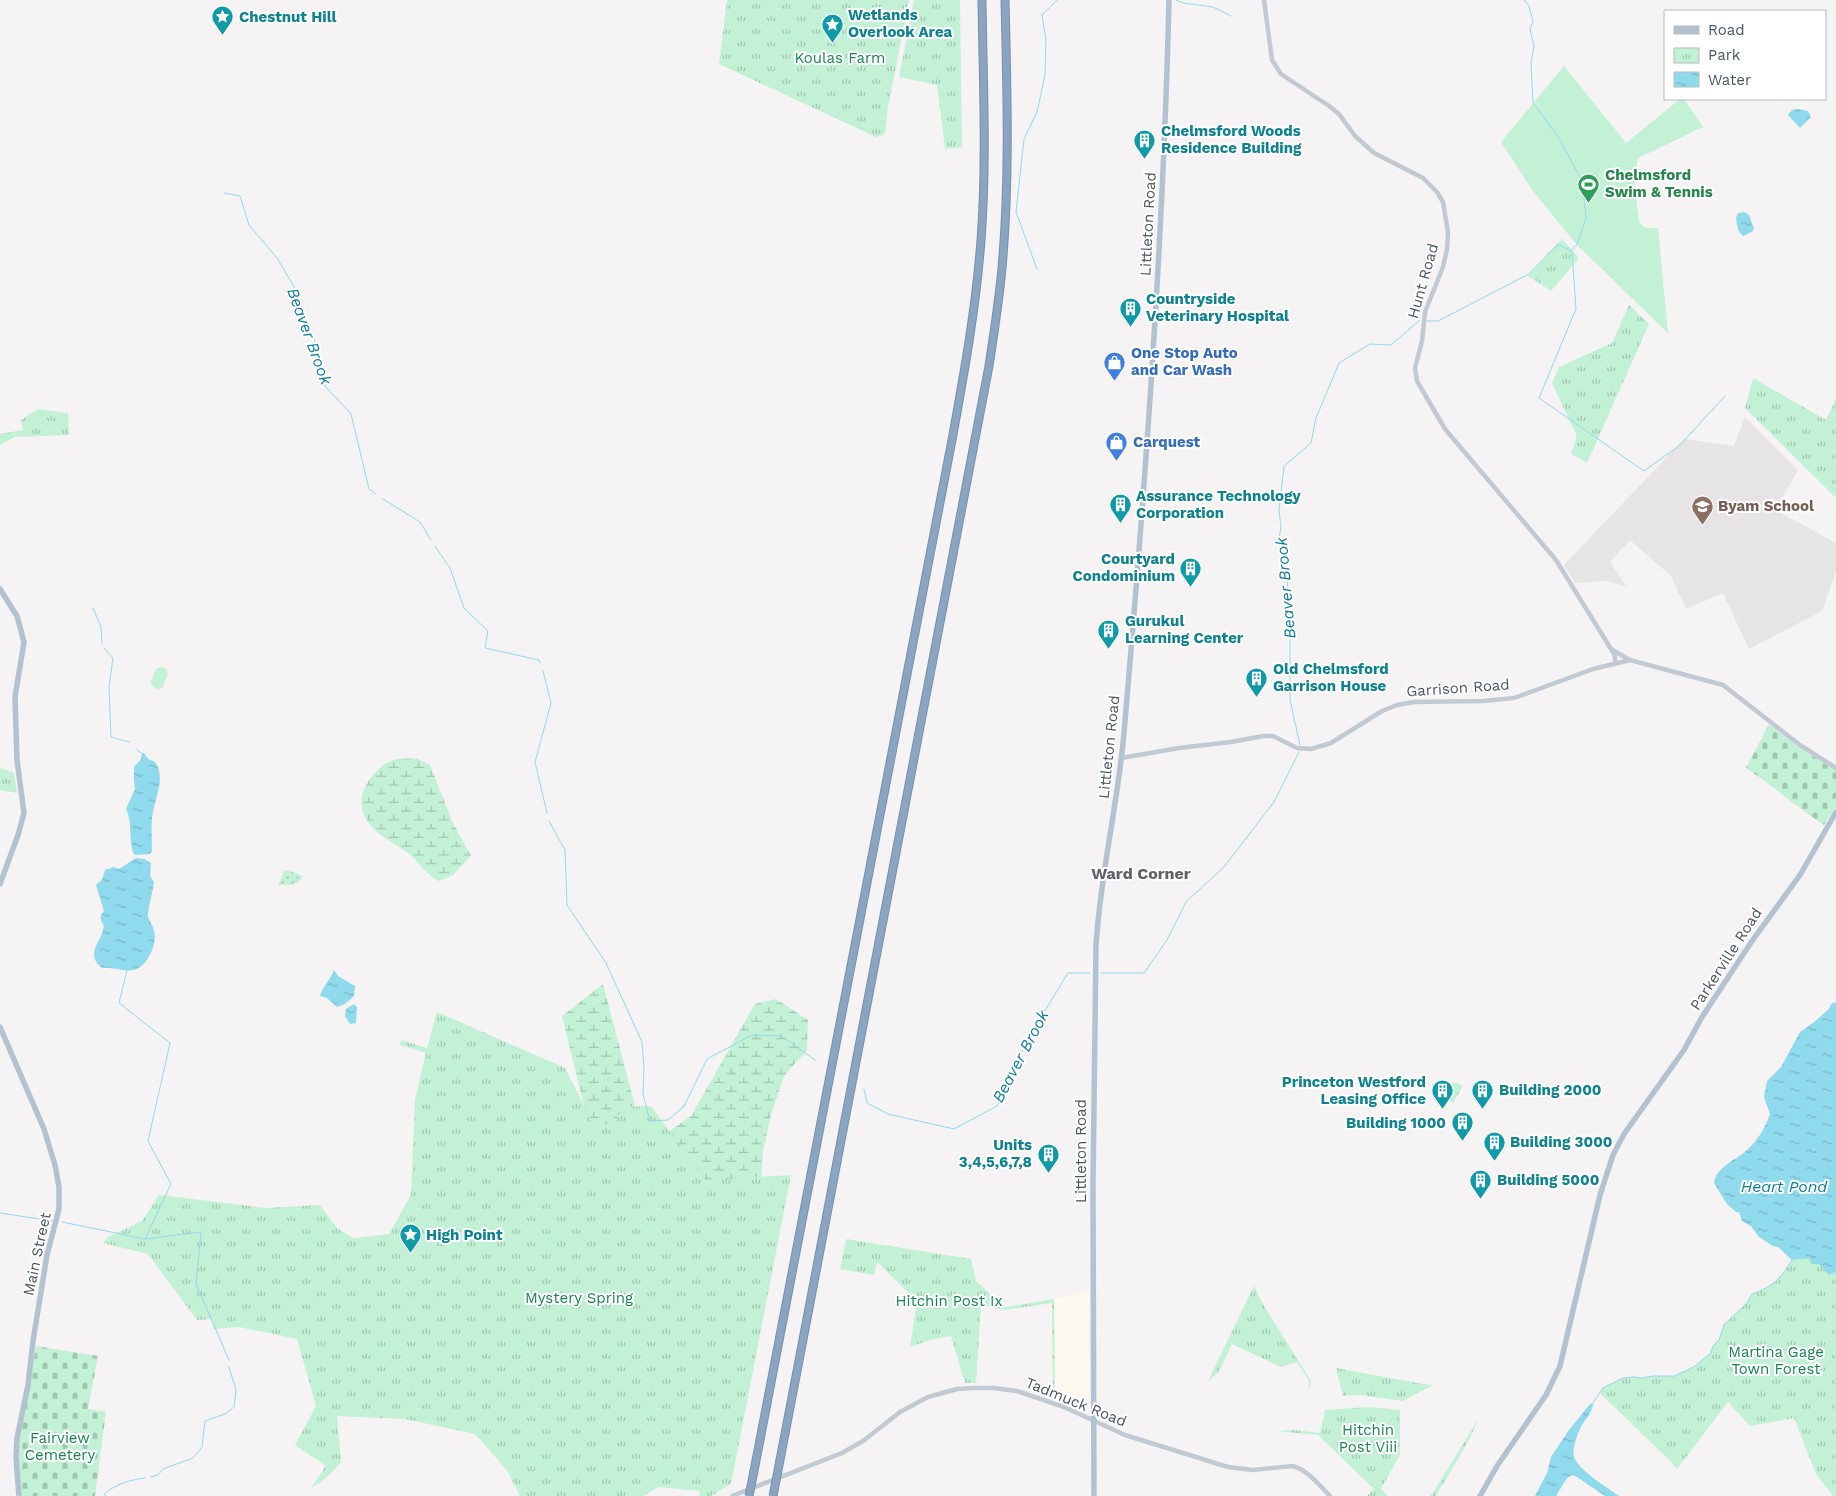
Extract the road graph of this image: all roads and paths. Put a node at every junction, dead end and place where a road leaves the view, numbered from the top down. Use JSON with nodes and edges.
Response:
{"nodes":[{"id":1,"x":982,"y":0,"type":"edge"},
{"id":2,"x":1005,"y":0,"type":"edge"},
{"id":3,"x":1169,"y":0,"type":"edge"},
{"id":4,"x":1264,"y":0,"type":"edge"},
{"id":5,"x":0,"y":589,"type":"edge"},
{"id":6,"x":1611,"y":649,"type":"junction"},
{"id":7,"x":1630,"y":660,"type":"junction"},
{"id":8,"x":1615,"y":662,"type":"junction"},
{"id":9,"x":1122,"y":758,"type":"junction"},
{"id":10,"x":1836,"y":768,"type":"edge"},
{"id":11,"x":1836,"y":812,"type":"edge"},
{"id":12,"x":0,"y":884,"type":"edge"},
{"id":13,"x":0,"y":1027,"type":"edge"},
{"id":14,"x":1093,"y":1421,"type":"junction"},
{"id":15,"x":19,"y":1496,"type":"edge"},
{"id":16,"x":732,"y":1496,"type":"edge"},
{"id":17,"x":749,"y":1496,"type":"edge"},
{"id":18,"x":773,"y":1496,"type":"edge"},
{"id":19,"x":1094,"y":1496,"type":"edge"},
{"id":20,"x":1330,"y":1496,"type":"edge"},
{"id":21,"x":1480,"y":1496,"type":"edge"}],
"edges":[{"from":1,"to":17,"type":"highway","bridge":true},
{"from":2,"to":18,"type":"highway","bridge":true},
{"from":3,"to":9,"type":"main road","name":"Littleton Road"},
{"from":4,"to":6,"type":"street","name":"Hunt Road"},
{"from":5,"to":12,"type":"main road"},
{"from":6,"to":7,"type":"street","name":"Hunt Road"},
{"from":6,"to":8,"type":"street","name":"Hunt Road"},
{"from":7,"to":8,"type":"street","name":"Garrison Road"},
{"from":7,"to":10,"type":"street","name":"Garrison Road"},
{"from":8,"to":9,"type":"street","name":"Garrison Road"},
{"from":9,"to":14,"type":"main road","name":"Littleton Road"},
{"from":11,"to":21,"type":"main road","name":"Parkerville Road"},
{"from":13,"to":15,"type":"main road","name":"Main Street"},
{"from":14,"to":16,"type":"street","name":"Tadmuck Road"},
{"from":14,"to":19,"type":"main road","name":"Littleton Road"},
{"from":14,"to":20,"type":"street","name":"Tadmuck Road"}]}
